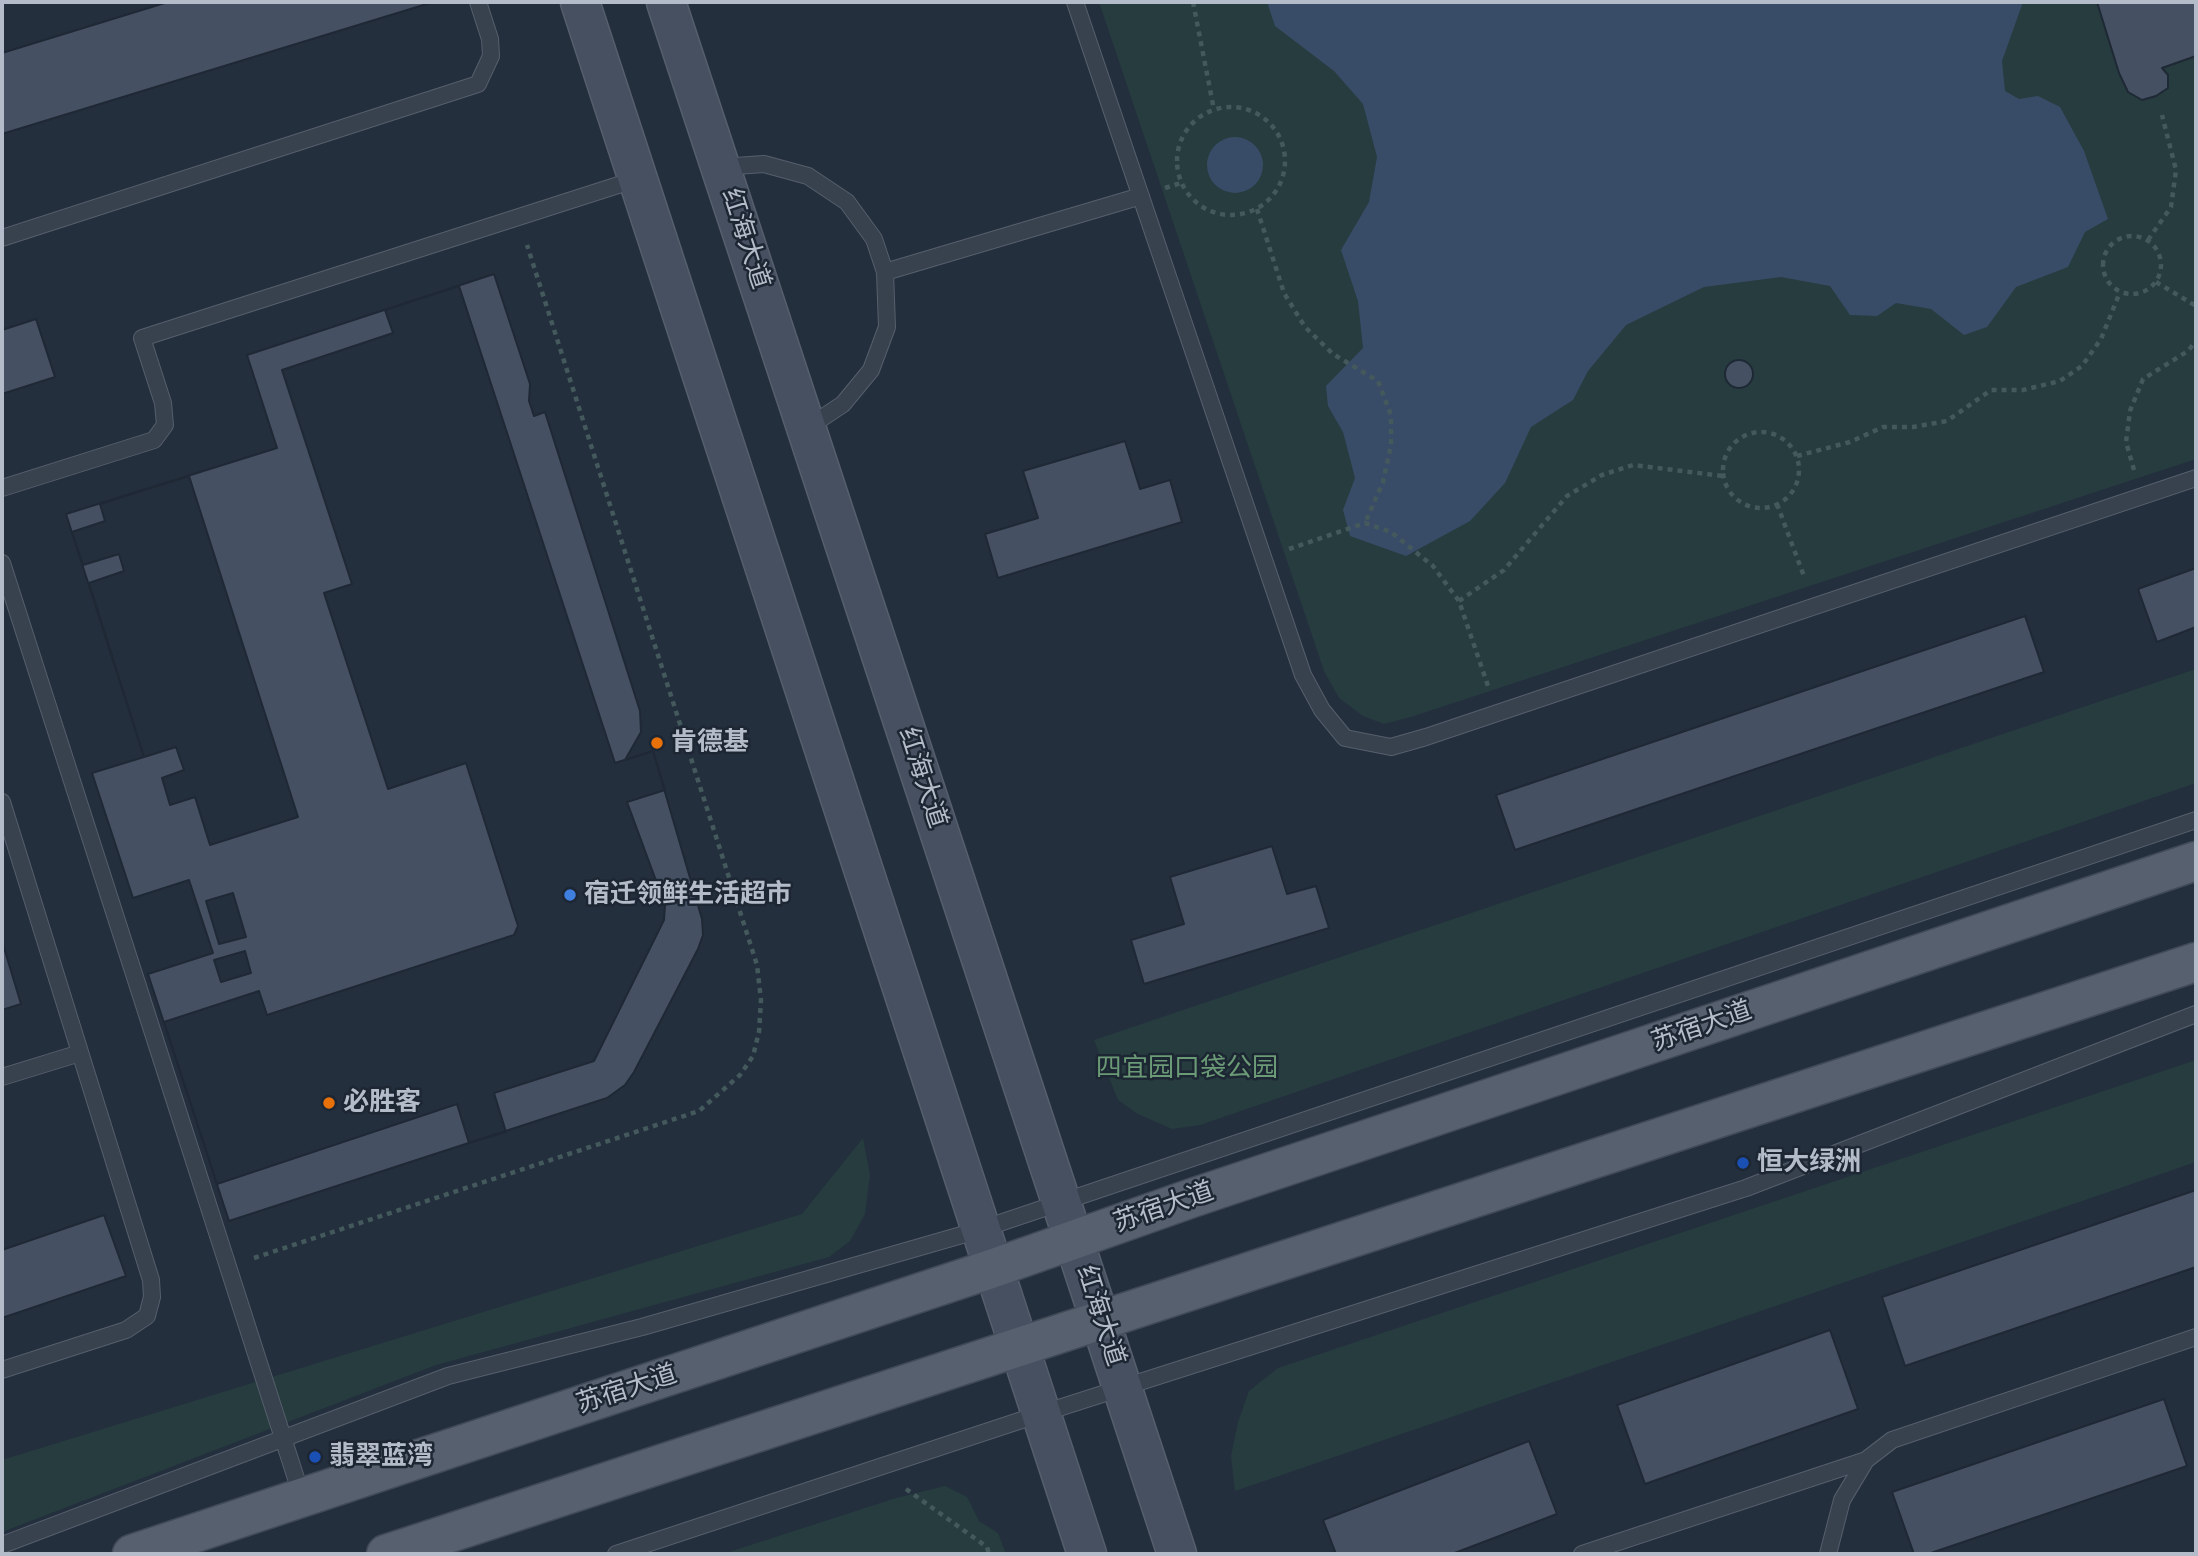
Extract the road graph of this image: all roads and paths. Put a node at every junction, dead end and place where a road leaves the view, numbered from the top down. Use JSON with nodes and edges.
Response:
{"nodes":[{"id":1,"x":478,"y":2,"type":"edge"},
{"id":2,"x":580,"y":2,"type":"edge"},
{"id":3,"x":666,"y":2,"type":"edge"},
{"id":4,"x":1075,"y":2,"type":"edge"},
{"id":5,"x":1193,"y":2,"type":"edge"},
{"id":6,"x":1214,"y":110,"type":"junction"},
{"id":7,"x":2162,"y":115,"type":"dead end"},
{"id":8,"x":721,"y":167,"type":"junction"},
{"id":9,"x":637,"y":179,"type":"junction"},
{"id":10,"x":1141,"y":196,"type":"junction"},
{"id":11,"x":1258,"y":209,"type":"junction"},
{"id":12,"x":518,"y":217,"type":"junction"},
{"id":13,"x":2,"y":238,"type":"edge"},
{"id":14,"x":2148,"y":240,"type":"junction"},
{"id":15,"x":885,"y":272,"type":"junction"},
{"id":16,"x":2156,"y":282,"type":"junction"},
{"id":17,"x":2120,"y":292,"type":"junction"},
{"id":18,"x":2196,"y":306,"type":"edge"},
{"id":19,"x":2196,"y":341,"type":"edge"},
{"id":20,"x":807,"y":428,"type":"junction"},
{"id":21,"x":1797,"y":456,"type":"junction"},
{"id":22,"x":1723,"y":476,"type":"junction"},
{"id":23,"x":2196,"y":478,"type":"edge"},
{"id":24,"x":2,"y":488,"type":"edge"},
{"id":25,"x":2142,"y":496,"type":"junction"},
{"id":26,"x":1777,"y":504,"type":"junction"},
{"id":27,"x":1365,"y":523,"type":"junction"},
{"id":28,"x":1264,"y":558,"type":"junction"},
{"id":29,"x":2,"y":563,"type":"edge"},
{"id":30,"x":1459,"y":600,"type":"junction"},
{"id":31,"x":1815,"y":606,"type":"junction"},
{"id":32,"x":1496,"y":714,"type":"junction"},
{"id":33,"x":2,"y":802,"type":"edge"},
{"id":34,"x":2196,"y":820,"type":"edge"},
{"id":35,"x":2196,"y":861,"type":"edge"},
{"id":36,"x":2196,"y":962,"type":"edge"},
{"id":37,"x":2196,"y":1014,"type":"edge"},
{"id":38,"x":80,"y":1053,"type":"junction"},
{"id":39,"x":2,"y":1077,"type":"edge"},
{"id":40,"x":1062,"y":1203,"type":"junction"},
{"id":41,"x":979,"y":1230,"type":"junction"},
{"id":42,"x":1074,"y":1240,"type":"junction"},
{"id":43,"x":228,"y":1267,"type":"junction"},
{"id":44,"x":991,"y":1269,"type":"junction"},
{"id":45,"x":1102,"y":1322,"type":"junction"},
{"id":46,"x":2196,"y":1337,"type":"edge"},
{"id":47,"x":1018,"y":1349,"type":"junction"},
{"id":48,"x":2,"y":1370,"type":"edge"},
{"id":49,"x":1123,"y":1387,"type":"junction"},
{"id":50,"x":1040,"y":1414,"type":"junction"},
{"id":51,"x":283,"y":1436,"type":"junction"},
{"id":52,"x":1866,"y":1460,"type":"junction"},
{"id":53,"x":877,"y":1468,"type":"junction"},
{"id":54,"x":302,"y":1497,"type":"junction"},
{"id":55,"x":2,"y":1545,"type":"edge"},
{"id":56,"x":132,"y":1554,"type":"edge"},
{"id":57,"x":386,"y":1554,"type":"edge"},
{"id":58,"x":616,"y":1554,"type":"edge"},
{"id":59,"x":989,"y":1554,"type":"edge"},
{"id":60,"x":1087,"y":1554,"type":"edge"},
{"id":61,"x":1177,"y":1554,"type":"edge"},
{"id":62,"x":1582,"y":1554,"type":"edge"},
{"id":63,"x":1828,"y":1554,"type":"edge"}],
"edges":[{"from":1,"to":13,"type":"lane"},
{"from":2,"to":9,"type":"main road"},
{"from":3,"to":8,"type":"main road","name":"红海大道"},
{"from":4,"to":10,"type":"lane"},
{"from":5,"to":6,"type":"path"},
{"from":6,"to":11,"type":"path"},
{"from":6,"to":11,"type":"path"},
{"from":7,"to":14,"type":"path"},
{"from":8,"to":15,"type":"lane"},
{"from":8,"to":20,"type":"main road","name":"红海大道"},
{"from":9,"to":12,"type":"lane"},
{"from":9,"to":41,"type":"main road"},
{"from":10,"to":15,"type":"lane"},
{"from":10,"to":28,"type":"lane"},
{"from":11,"to":27,"type":"path"},
{"from":12,"to":24,"type":"lane"},
{"from":12,"to":43,"type":"path"},
{"from":14,"to":16,"type":"path"},
{"from":14,"to":17,"type":"path"},
{"from":15,"to":20,"type":"lane"},
{"from":16,"to":17,"type":"path"},
{"from":16,"to":18,"type":"path"},
{"from":17,"to":21,"type":"path"},
{"from":19,"to":25,"type":"path"},
{"from":20,"to":40,"type":"main road","name":"红海大道"},
{"from":21,"to":22,"type":"path"},
{"from":21,"to":26,"type":"path"},
{"from":22,"to":26,"type":"path"},
{"from":22,"to":30,"type":"path"},
{"from":23,"to":25,"type":"lane"},
{"from":25,"to":31,"type":"lane"},
{"from":26,"to":31,"type":"path"},
{"from":27,"to":28,"type":"path"},
{"from":27,"to":30,"type":"path"},
{"from":28,"to":32,"type":"lane"},
{"from":29,"to":43,"type":"lane"},
{"from":30,"to":32,"type":"path"},
{"from":31,"to":32,"type":"lane"},
{"from":33,"to":38,"type":"lane"},
{"from":34,"to":40,"type":"lane"},
{"from":35,"to":42,"type":"main road","name":"苏宿大道"},
{"from":36,"to":45,"type":"main road"},
{"from":37,"to":49,"type":"lane"},
{"from":38,"to":39,"type":"lane"},
{"from":38,"to":48,"type":"lane"},
{"from":40,"to":41,"type":"lane"},
{"from":40,"to":42,"type":"main road","name":"红海大道"},
{"from":41,"to":44,"type":"main road"},
{"from":41,"to":51,"type":"lane"},
{"from":42,"to":44,"type":"main road","name":"苏宿大道"},
{"from":42,"to":45,"type":"main road","name":"红海大道"},
{"from":43,"to":51,"type":"lane"},
{"from":44,"to":47,"type":"main road"},
{"from":44,"to":54,"type":"main road","name":"苏宿大道"},
{"from":45,"to":47,"type":"main road"},
{"from":45,"to":49,"type":"main road","name":"红海大道"},
{"from":46,"to":52,"type":"lane"},
{"from":47,"to":50,"type":"main road"},
{"from":47,"to":57,"type":"main road"},
{"from":49,"to":50,"type":"lane"},
{"from":49,"to":61,"type":"main road","name":"红海大道"},
{"from":50,"to":53,"type":"lane"},
{"from":50,"to":60,"type":"main road"},
{"from":51,"to":54,"type":"lane"},
{"from":51,"to":55,"type":"lane"},
{"from":52,"to":62,"type":"lane"},
{"from":52,"to":63,"type":"lane"},
{"from":53,"to":58,"type":"lane"},
{"from":53,"to":59,"type":"path"},
{"from":54,"to":56,"type":"main road","name":"苏宿大道"}]}
